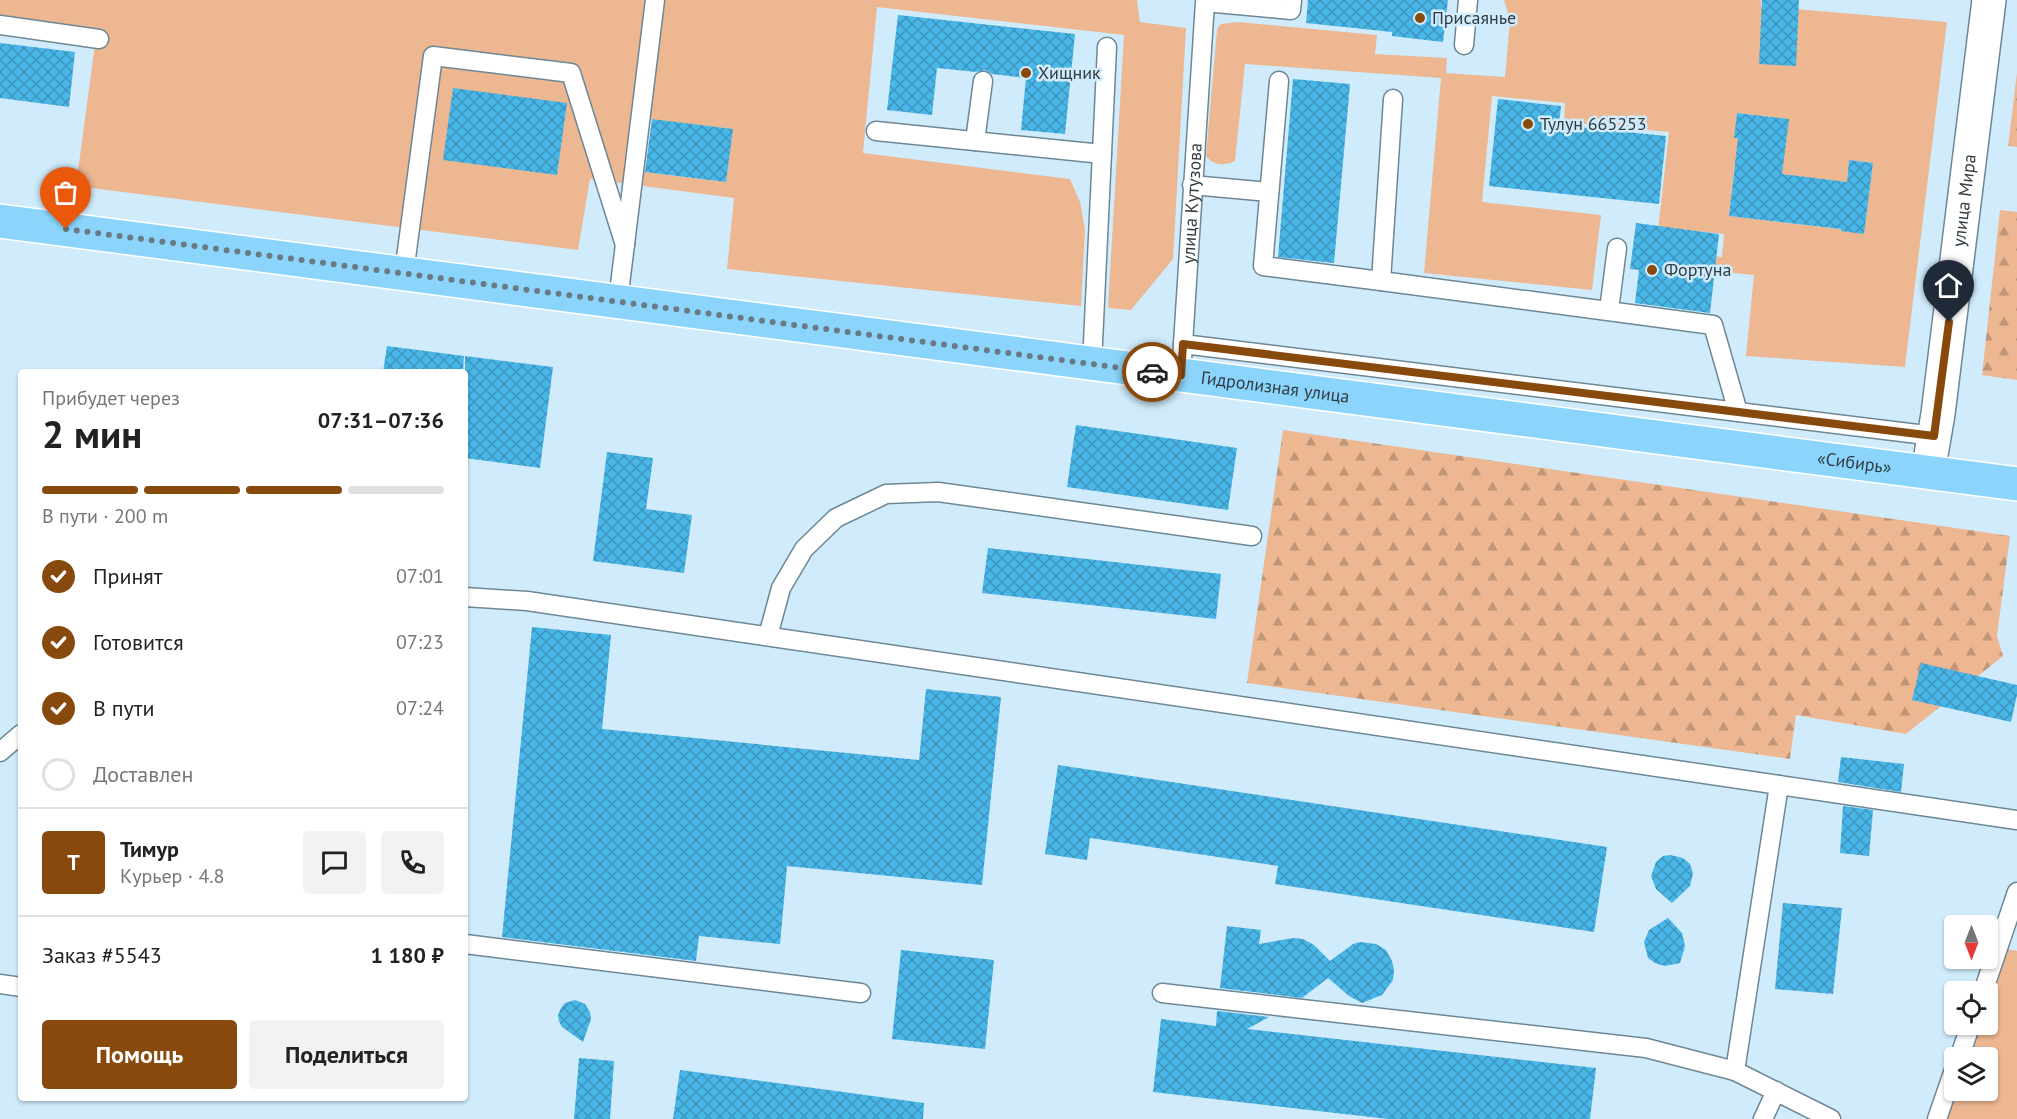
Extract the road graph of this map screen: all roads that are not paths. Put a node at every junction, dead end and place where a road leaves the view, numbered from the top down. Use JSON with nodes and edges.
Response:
{"nodes":[{"id":1,"x":655,"y":0,"type":"edge"},
{"id":2,"x":1292,"y":0,"type":"edge"},
{"id":3,"x":1468,"y":0,"type":"edge"},
{"id":4,"x":1989,"y":0,"type":"edge"},
{"id":5,"x":0,"y":25,"type":"edge"},
{"id":6,"x":99,"y":39,"type":"dead end"},
{"id":7,"x":1464,"y":45,"type":"dead end"},
{"id":8,"x":1107,"y":47,"type":"dead end"},
{"id":9,"x":983,"y":81,"type":"dead end"},
{"id":10,"x":1279,"y":81,"type":"dead end"},
{"id":11,"x":1394,"y":99,"type":"dead end"},
{"id":12,"x":876,"y":131,"type":"dead end"},
{"id":13,"x":975,"y":141,"type":"junction"},
{"id":14,"x":1102,"y":154,"type":"junction"},
{"id":15,"x":1192,"y":185,"type":"junction"},
{"id":16,"x":1269,"y":192,"type":"junction"},
{"id":17,"x":0,"y":221,"type":"edge"},
{"id":18,"x":625,"y":245,"type":"junction"},
{"id":19,"x":1617,"y":248,"type":"dead end"},
{"id":20,"x":404,"y":273,"type":"junction"},
{"id":21,"x":1381,"y":281,"type":"junction"},
{"id":22,"x":618,"y":301,"type":"junction"},
{"id":23,"x":1610,"y":310,"type":"junction"},
{"id":24,"x":1182,"y":360,"type":"junction"},
{"id":25,"x":1092,"y":364,"type":"junction"},
{"id":26,"x":1738,"y":412,"type":"junction"},
{"id":27,"x":1934,"y":436,"type":"junction"},
{"id":28,"x":1692,"y":443,"type":"joint"},
{"id":29,"x":1928,"y":472,"type":"junction"},
{"id":30,"x":2017,"y":484,"type":"edge"},
{"id":31,"x":1252,"y":536,"type":"dead end"},
{"id":32,"x":468,"y":597,"type":"edge"},
{"id":33,"x":768,"y":636,"type":"junction"},
{"id":34,"x":18,"y":738,"type":"edge"},
{"id":35,"x":0,"y":753,"type":"edge"},
{"id":36,"x":1779,"y":785,"type":"junction"},
{"id":37,"x":2017,"y":820,"type":"edge"},
{"id":38,"x":2017,"y":892,"type":"edge"},
{"id":39,"x":468,"y":944,"type":"edge"},
{"id":40,"x":1987,"y":981,"type":"edge"},
{"id":41,"x":0,"y":984,"type":"edge"},
{"id":42,"x":18,"y":987,"type":"edge"},
{"id":43,"x":861,"y":993,"type":"dead end"},
{"id":44,"x":1162,"y":993,"type":"dead end"},
{"id":45,"x":1735,"y":1071,"type":"junction"},
{"id":46,"x":1776,"y":1091,"type":"junction"},
{"id":47,"x":1944,"y":1099,"type":"edge"},
{"id":48,"x":1763,"y":1119,"type":"edge"},
{"id":49,"x":1831,"y":1119,"type":"edge"},
{"id":50,"x":1937,"y":1119,"type":"edge"}],
"edges":[{"from":1,"to":18,"type":"lane"},
{"from":2,"to":15,"type":"lane","name":"улица Кутузова"},
{"from":3,"to":7,"type":"lane"},
{"from":4,"to":27,"type":"street","name":"улица Мира"},
{"from":5,"to":6,"type":"lane"},
{"from":8,"to":14,"type":"lane"},
{"from":9,"to":13,"type":"lane"},
{"from":10,"to":16,"type":"lane"},
{"from":11,"to":21,"type":"lane"},
{"from":12,"to":13,"type":"lane"},
{"from":13,"to":14,"type":"lane"},
{"from":14,"to":25,"type":"lane"},
{"from":15,"to":16,"type":"lane"},
{"from":15,"to":24,"type":"lane","name":"улица Кутузова"},
{"from":16,"to":21,"type":"lane"},
{"from":17,"to":20,"type":"highway","name":"Гидролизная улица"},
{"from":18,"to":20,"type":"lane"},
{"from":18,"to":22,"type":"lane"},
{"from":19,"to":23,"type":"lane"},
{"from":20,"to":22,"type":"highway","name":"Гидролизная улица"},
{"from":21,"to":23,"type":"lane"},
{"from":22,"to":25,"type":"highway","name":"Гидролизная улица"},
{"from":23,"to":26,"type":"lane"},
{"from":24,"to":25,"type":"highway","name":"Гидролизная улица"},
{"from":24,"to":26,"type":"lane"},
{"from":24,"to":28,"type":"highway","name":"Гидролизная улица"},
{"from":26,"to":27,"type":"lane"},
{"from":27,"to":29,"type":"street","name":"улица Мира"},
{"from":28,"to":29,"type":"highway","name":"«Сибирь»"},
{"from":29,"to":30,"type":"highway","name":"«Сибирь»"},
{"from":31,"to":33,"type":"lane"},
{"from":32,"to":33,"type":"lane"},
{"from":33,"to":36,"type":"lane"},
{"from":34,"to":35,"type":"lane"},
{"from":36,"to":37,"type":"lane"},
{"from":36,"to":45,"type":"lane"},
{"from":38,"to":40,"type":"lane"},
{"from":39,"to":43,"type":"lane"},
{"from":41,"to":42,"type":"lane"},
{"from":44,"to":45,"type":"lane"},
{"from":45,"to":46,"type":"lane"},
{"from":46,"to":48,"type":"lane"},
{"from":46,"to":49,"type":"lane"},
{"from":47,"to":50,"type":"lane"}]}
